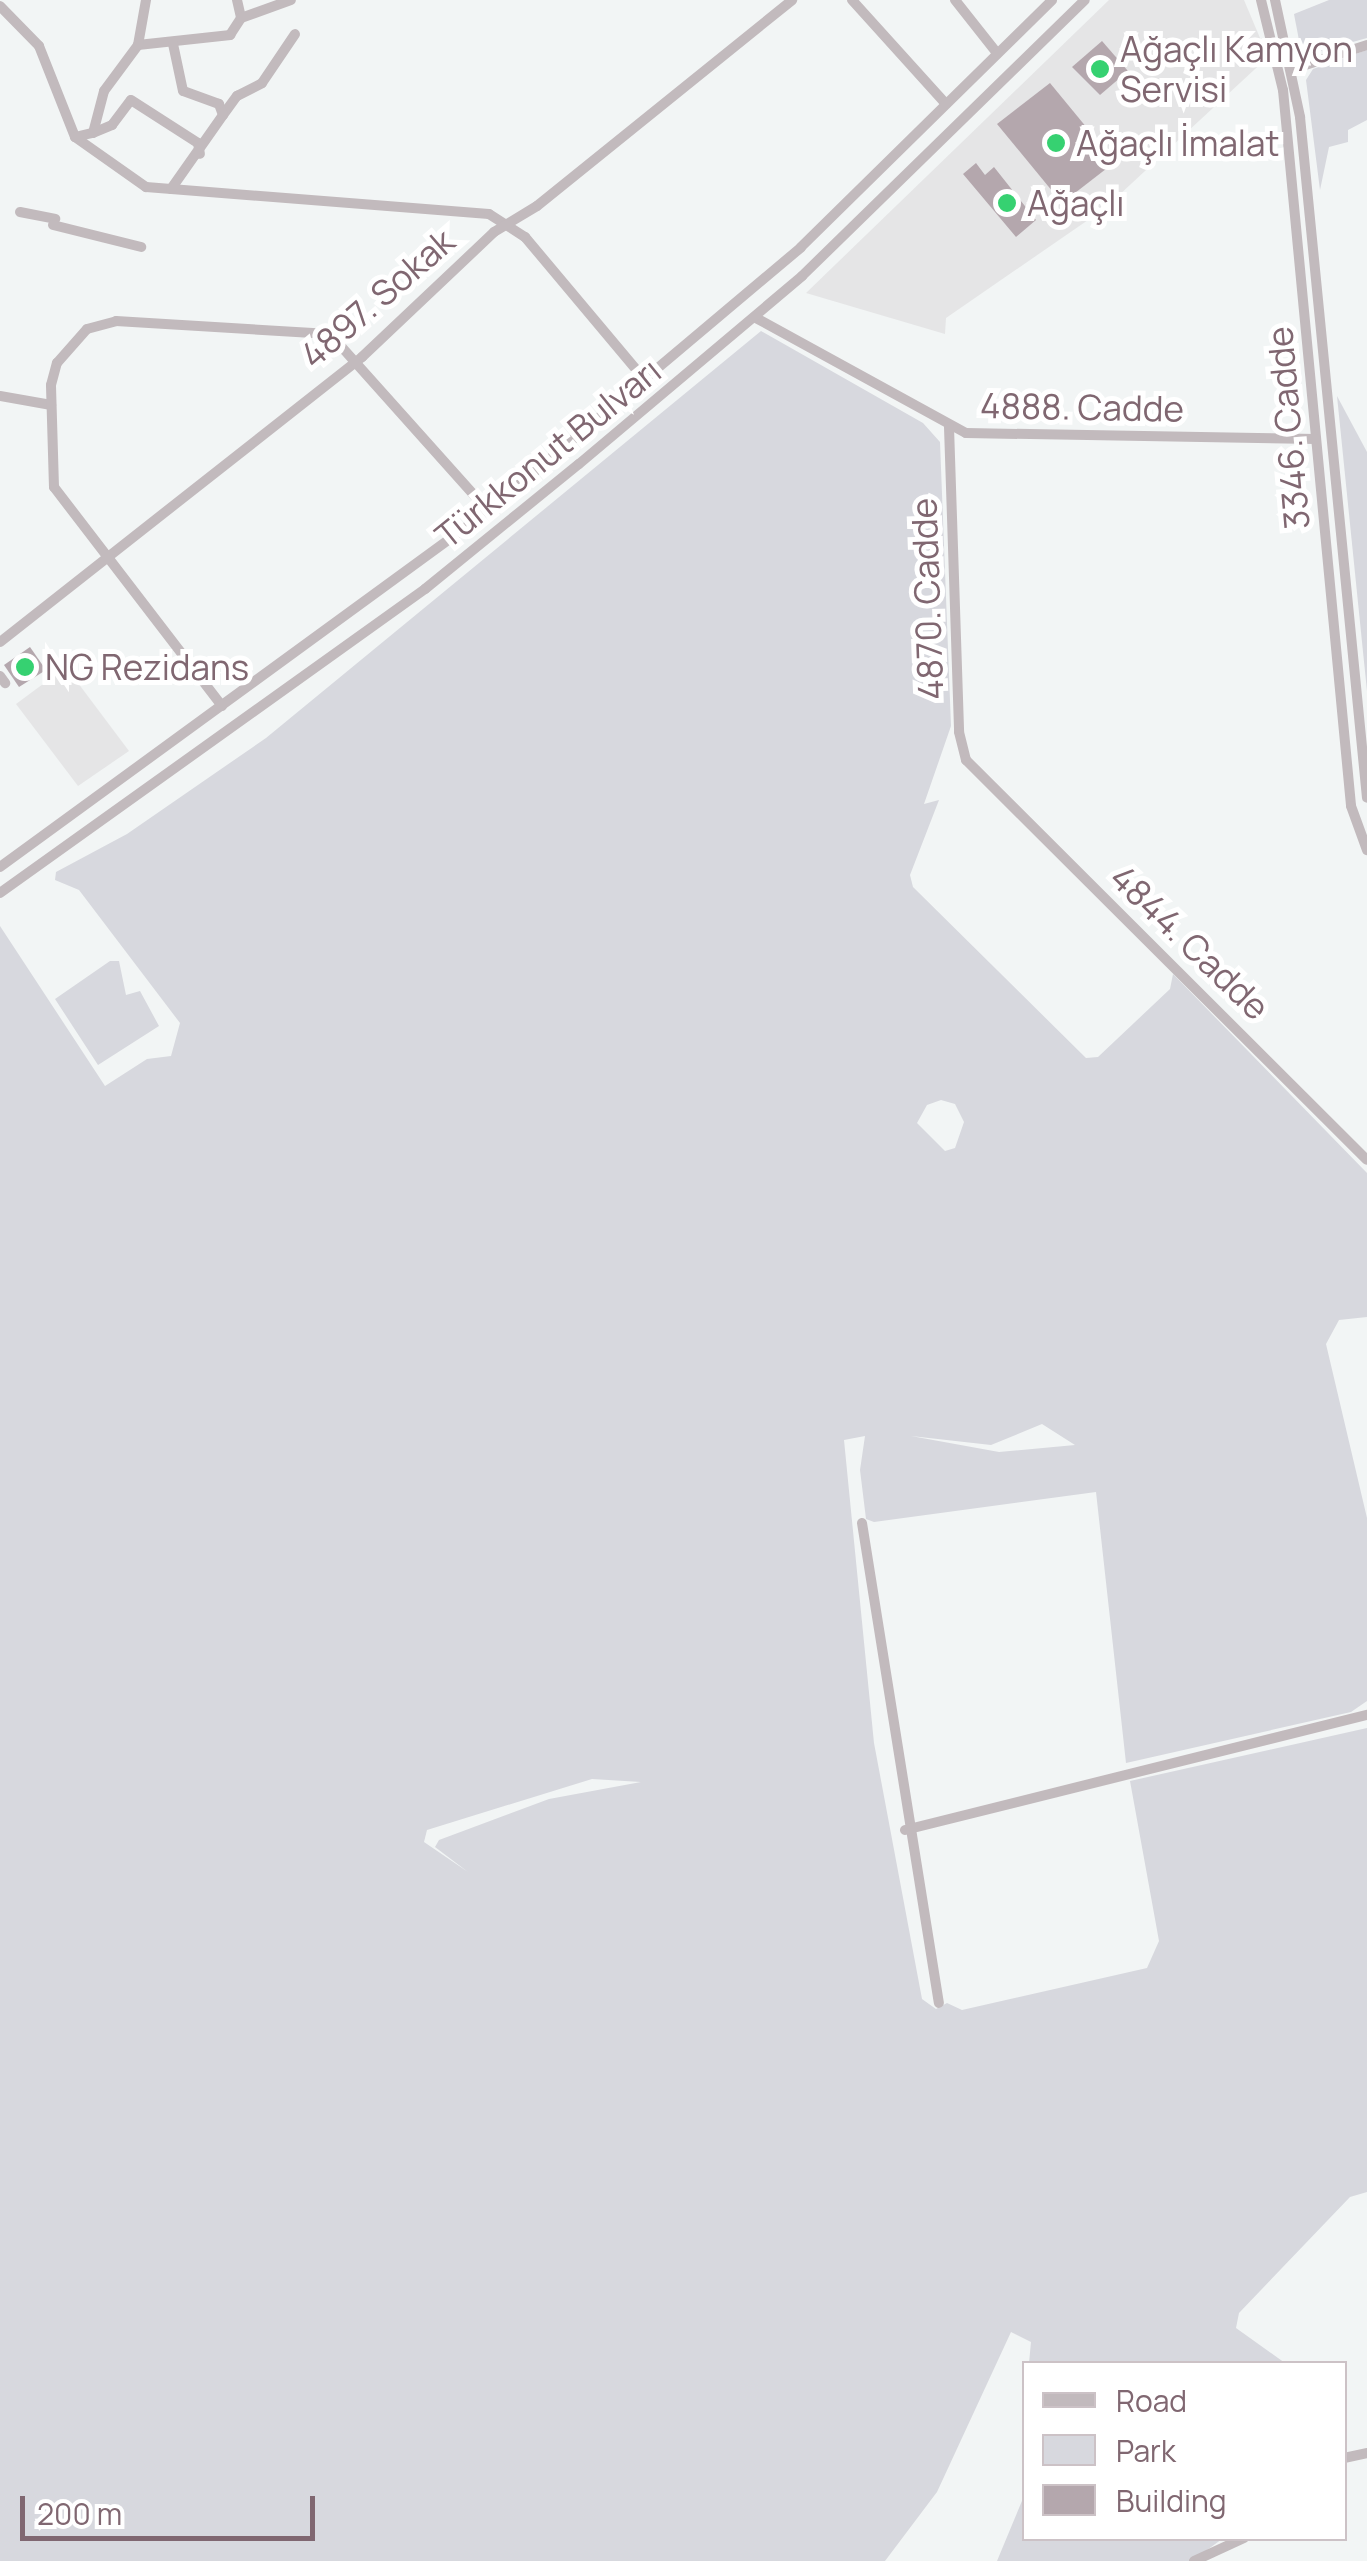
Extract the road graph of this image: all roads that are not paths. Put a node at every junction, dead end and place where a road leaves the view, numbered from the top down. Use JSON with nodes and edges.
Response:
{"nodes":[{"id":1,"x":146,"y":0,"type":"edge"},
{"id":2,"x":237,"y":0,"type":"edge"},
{"id":3,"x":292,"y":0,"type":"edge"},
{"id":4,"x":792,"y":0,"type":"edge"},
{"id":5,"x":852,"y":0,"type":"edge"},
{"id":6,"x":955,"y":0,"type":"edge"},
{"id":7,"x":1052,"y":0,"type":"edge"},
{"id":8,"x":1085,"y":0,"type":"edge"},
{"id":9,"x":1261,"y":0,"type":"edge"},
{"id":10,"x":1275,"y":0,"type":"edge"},
{"id":11,"x":0,"y":6,"type":"edge"},
{"id":12,"x":241,"y":18,"type":"junction"},
{"id":13,"x":295,"y":34,"type":"dead end"},
{"id":14,"x":173,"y":44,"type":"junction"},
{"id":15,"x":138,"y":45,"type":"junction"},
{"id":16,"x":1367,"y":45,"type":"edge"},
{"id":17,"x":998,"y":53,"type":"junction"},
{"id":18,"x":1293,"y":68,"type":"junction"},
{"id":19,"x":946,"y":104,"type":"junction"},
{"id":20,"x":223,"y":115,"type":"junction"},
{"id":21,"x":94,"y":133,"type":"junction"},
{"id":22,"x":75,"y":137,"type":"junction"},
{"id":23,"x":200,"y":154,"type":"junction"},
{"id":24,"x":171,"y":190,"type":"junction"},
{"id":25,"x":20,"y":212,"type":"dead end"},
{"id":26,"x":509,"y":223,"type":"junction"},
{"id":27,"x":142,"y":246,"type":"dead end"},
{"id":28,"x":756,"y":318,"type":"junction"},
{"id":29,"x":355,"y":361,"type":"junction"},
{"id":30,"x":644,"y":380,"type":"junction"},
{"id":31,"x":0,"y":396,"type":"edge"},
{"id":32,"x":52,"y":404,"type":"junction"},
{"id":33,"x":950,"y":426,"type":"junction"},
{"id":34,"x":1316,"y":439,"type":"junction"},
{"id":35,"x":488,"y":511,"type":"junction"},
{"id":36,"x":101,"y":558,"type":"junction"},
{"id":37,"x":0,"y":642,"type":"edge"},
{"id":38,"x":222,"y":706,"type":"junction"},
{"id":39,"x":970,"y":766,"type":"joint"},
{"id":40,"x":1367,"y":798,"type":"edge"},
{"id":41,"x":1367,"y":850,"type":"edge"},
{"id":42,"x":0,"y":867,"type":"edge"},
{"id":43,"x":0,"y":893,"type":"edge"},
{"id":44,"x":1367,"y":1160,"type":"edge"},
{"id":45,"x":862,"y":1524,"type":"dead end"},
{"id":46,"x":1367,"y":1716,"type":"edge"},
{"id":47,"x":905,"y":1830,"type":"junction"},
{"id":48,"x":939,"y":2003,"type":"dead end"},
{"id":49,"x":1237,"y":2541,"type":"edge"},
{"id":50,"x":1194,"y":2561,"type":"edge"}],
"edges":[{"from":1,"to":15,"type":"street"},
{"from":2,"to":12,"type":"street"},
{"from":3,"to":12,"type":"street"},
{"from":4,"to":26,"type":"street","name":"4897. Sokak"},
{"from":5,"to":19,"type":"street"},
{"from":6,"to":17,"type":"street"},
{"from":7,"to":17,"type":"street","name":"Türkkonut Bulvarı"},
{"from":8,"to":28,"type":"street","name":"Türkkonut Bulvarı"},
{"from":9,"to":34,"type":"street","name":"3346. Cadde"},
{"from":10,"to":18,"type":"street","name":"3346. Cadde"},
{"from":11,"to":22,"type":"street"},
{"from":12,"to":14,"type":"street"},
{"from":13,"to":20,"type":"street"},
{"from":14,"to":15,"type":"street"},
{"from":14,"to":20,"type":"street"},
{"from":15,"to":21,"type":"street"},
{"from":16,"to":18,"type":"street"},
{"from":17,"to":19,"type":"street","name":"Türkkonut Bulvarı"},
{"from":18,"to":40,"type":"street","name":"3346. Cadde"},
{"from":19,"to":30,"type":"street","name":"Türkkonut Bulvarı"},
{"from":20,"to":23,"type":"street"},
{"from":21,"to":22,"type":"street"},
{"from":21,"to":23,"type":"street"},
{"from":22,"to":24,"type":"street"},
{"from":23,"to":24,"type":"street"},
{"from":24,"to":26,"type":"street"},
{"from":25,"to":27,"type":"street"},
{"from":26,"to":29,"type":"street","name":"4897. Sokak"},
{"from":26,"to":30,"type":"street"},
{"from":28,"to":33,"type":"street","name":"4888. Cadde"},
{"from":28,"to":43,"type":"street","name":"Türkkonut Bulvarı"},
{"from":29,"to":32,"type":"street"},
{"from":29,"to":35,"type":"street"},
{"from":29,"to":36,"type":"street","name":"4897. Sokak"},
{"from":30,"to":35,"type":"street","name":"Türkkonut Bulvarı"},
{"from":31,"to":32,"type":"street"},
{"from":32,"to":36,"type":"street"},
{"from":33,"to":34,"type":"street","name":"4888. Cadde"},
{"from":33,"to":39,"type":"street","name":"4870. Cadde"},
{"from":34,"to":41,"type":"street","name":"3346. Cadde"},
{"from":35,"to":38,"type":"street","name":"Türkkonut Bulvarı"},
{"from":36,"to":37,"type":"street","name":"4897. Sokak"},
{"from":36,"to":38,"type":"street"},
{"from":38,"to":42,"type":"street","name":"Türkkonut Bulvarı"},
{"from":39,"to":44,"type":"street","name":"4844. Cadde"},
{"from":45,"to":47,"type":"street"},
{"from":46,"to":47,"type":"street"},
{"from":47,"to":48,"type":"street"},
{"from":49,"to":50,"type":"street"}]}
